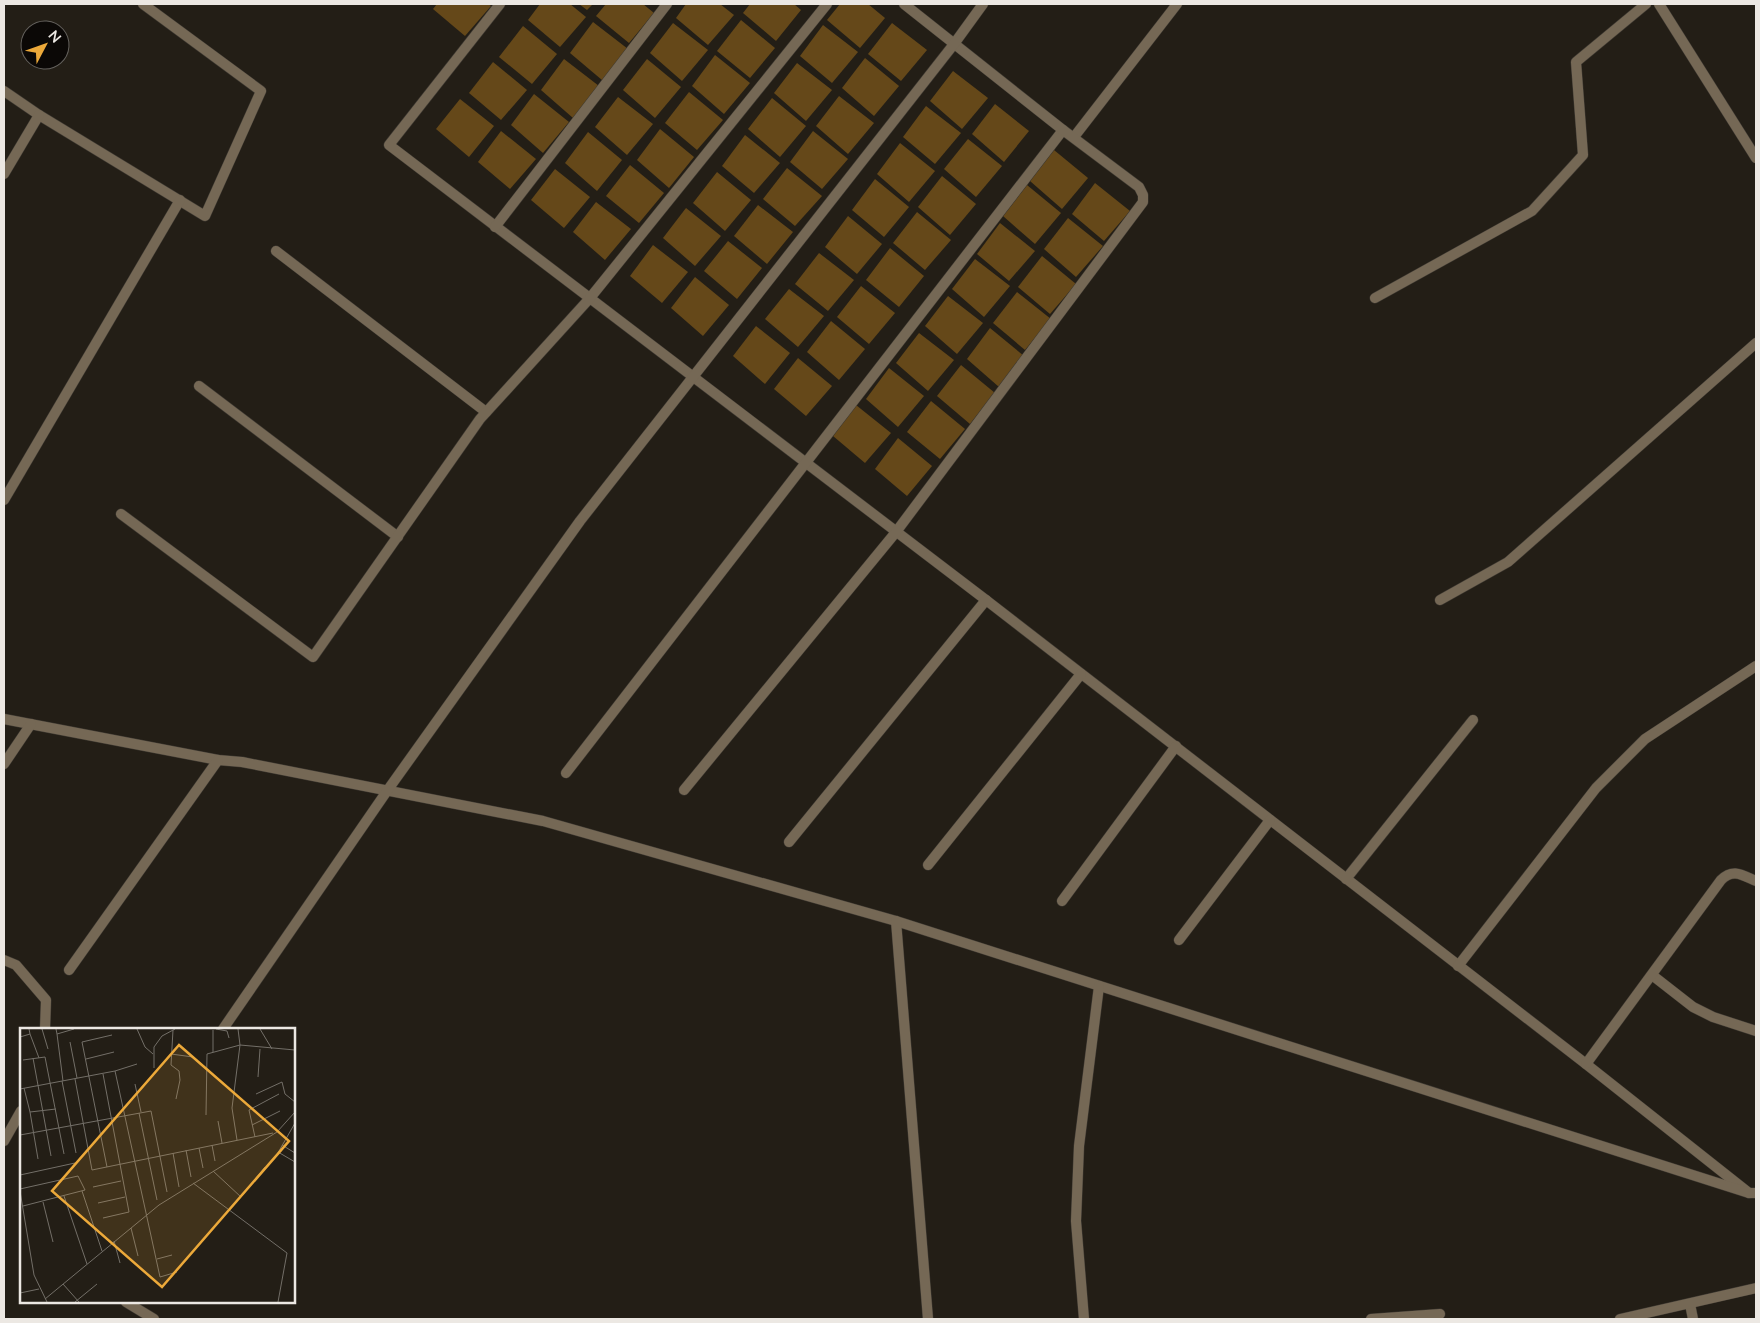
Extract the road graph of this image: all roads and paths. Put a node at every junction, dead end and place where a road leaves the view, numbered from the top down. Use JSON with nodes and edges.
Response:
{"nodes":[{"id":1,"x":143,"y":4,"type":"edge"},
{"id":2,"x":500,"y":4,"type":"edge"},
{"id":3,"x":667,"y":4,"type":"edge"},
{"id":4,"x":828,"y":4,"type":"edge"},
{"id":5,"x":904,"y":4,"type":"edge"},
{"id":6,"x":983,"y":4,"type":"edge"},
{"id":7,"x":1177,"y":4,"type":"edge"},
{"id":8,"x":1646,"y":4,"type":"edge"},
{"id":9,"x":1659,"y":4,"type":"edge"},
{"id":10,"x":954,"y":44,"type":"junction"},
{"id":11,"x":4,"y":91,"type":"edge"},
{"id":12,"x":38,"y":115,"type":"junction"},
{"id":13,"x":1063,"y":130,"type":"junction"},
{"id":14,"x":1074,"y":137,"type":"junction"},
{"id":15,"x":1756,"y":158,"type":"edge"},
{"id":16,"x":4,"y":174,"type":"edge"},
{"id":17,"x":180,"y":200,"type":"junction"},
{"id":18,"x":495,"y":227,"type":"junction"},
{"id":19,"x":276,"y":251,"type":"dead end"},
{"id":20,"x":590,"y":298,"type":"junction"},
{"id":21,"x":1375,"y":298,"type":"dead end"},
{"id":22,"x":1756,"y":343,"type":"edge"},
{"id":23,"x":694,"y":377,"type":"junction"},
{"id":24,"x":199,"y":386,"type":"dead end"},
{"id":25,"x":486,"y":412,"type":"junction"},
{"id":26,"x":805,"y":462,"type":"junction"},
{"id":27,"x":4,"y":500,"type":"edge"},
{"id":28,"x":121,"y":514,"type":"dead end"},
{"id":29,"x":896,"y":532,"type":"junction"},
{"id":30,"x":398,"y":537,"type":"junction"},
{"id":31,"x":986,"y":600,"type":"junction"},
{"id":32,"x":1440,"y":600,"type":"dead end"},
{"id":33,"x":1756,"y":666,"type":"edge"},
{"id":34,"x":1082,"y":674,"type":"junction"},
{"id":35,"x":4,"y":720,"type":"edge"},
{"id":36,"x":1473,"y":720,"type":"dead end"},
{"id":37,"x":31,"y":724,"type":"junction"},
{"id":38,"x":1176,"y":746,"type":"junction"},
{"id":39,"x":218,"y":760,"type":"junction"},
{"id":40,"x":4,"y":764,"type":"edge"},
{"id":41,"x":566,"y":773,"type":"dead end"},
{"id":42,"x":684,"y":790,"type":"dead end"},
{"id":43,"x":387,"y":791,"type":"junction"},
{"id":44,"x":1270,"y":820,"type":"junction"},
{"id":45,"x":789,"y":842,"type":"dead end"},
{"id":46,"x":928,"y":865,"type":"dead end"},
{"id":47,"x":1346,"y":879,"type":"junction"},
{"id":48,"x":1756,"y":881,"type":"edge"},
{"id":49,"x":1062,"y":901,"type":"dead end"},
{"id":50,"x":896,"y":921,"type":"junction"},
{"id":51,"x":1179,"y":940,"type":"dead end"},
{"id":52,"x":4,"y":960,"type":"edge"},
{"id":53,"x":1458,"y":966,"type":"junction"},
{"id":54,"x":70,"y":970,"type":"dead end"},
{"id":55,"x":1652,"y":975,"type":"junction"},
{"id":56,"x":1099,"y":986,"type":"junction"},
{"id":57,"x":45,"y":1028,"type":"edge"},
{"id":58,"x":224,"y":1028,"type":"edge"},
{"id":59,"x":1756,"y":1032,"type":"edge"},
{"id":60,"x":1586,"y":1064,"type":"junction"},
{"id":61,"x":20,"y":1113,"type":"edge"},
{"id":62,"x":4,"y":1141,"type":"edge"},
{"id":63,"x":1753,"y":1193,"type":"edge"},
{"id":64,"x":1756,"y":1288,"type":"edge"},
{"id":65,"x":128,"y":1303,"type":"edge"},
{"id":66,"x":1690,"y":1304,"type":"junction"},
{"id":67,"x":1440,"y":1314,"type":"dead end"},
{"id":68,"x":154,"y":1319,"type":"edge"},
{"id":69,"x":928,"y":1319,"type":"edge"},
{"id":70,"x":1084,"y":1319,"type":"edge"},
{"id":71,"x":1371,"y":1319,"type":"edge"},
{"id":72,"x":1621,"y":1319,"type":"edge"},
{"id":73,"x":1693,"y":1319,"type":"edge"}],
"edges":[{"from":1,"to":17,"type":"street"},
{"from":2,"to":18,"type":"street"},
{"from":3,"to":18,"type":"street"},
{"from":4,"to":20,"type":"street"},
{"from":5,"to":10,"type":"street"},
{"from":6,"to":10,"type":"street"},
{"from":7,"to":14,"type":"street"},
{"from":8,"to":21,"type":"street"},
{"from":9,"to":15,"type":"street"},
{"from":10,"to":13,"type":"street"},
{"from":10,"to":23,"type":"street"},
{"from":11,"to":12,"type":"street"},
{"from":12,"to":16,"type":"street"},
{"from":12,"to":17,"type":"street"},
{"from":13,"to":14,"type":"street"},
{"from":13,"to":26,"type":"street"},
{"from":14,"to":29,"type":"street"},
{"from":17,"to":27,"type":"street"},
{"from":18,"to":20,"type":"street"},
{"from":19,"to":25,"type":"street"},
{"from":20,"to":23,"type":"street"},
{"from":20,"to":25,"type":"street"},
{"from":22,"to":32,"type":"street"},
{"from":23,"to":26,"type":"street"},
{"from":23,"to":43,"type":"street"},
{"from":24,"to":30,"type":"street"},
{"from":25,"to":30,"type":"street"},
{"from":26,"to":29,"type":"street"},
{"from":26,"to":41,"type":"street"},
{"from":28,"to":30,"type":"street"},
{"from":29,"to":31,"type":"street"},
{"from":29,"to":42,"type":"street"},
{"from":31,"to":34,"type":"street"},
{"from":31,"to":45,"type":"street"},
{"from":33,"to":53,"type":"street"},
{"from":34,"to":38,"type":"street"},
{"from":34,"to":46,"type":"street"},
{"from":35,"to":37,"type":"street"},
{"from":36,"to":47,"type":"street"},
{"from":37,"to":39,"type":"street"},
{"from":37,"to":40,"type":"street"},
{"from":38,"to":44,"type":"street"},
{"from":38,"to":49,"type":"street"},
{"from":39,"to":43,"type":"street"},
{"from":39,"to":54,"type":"street"},
{"from":43,"to":50,"type":"street"},
{"from":43,"to":58,"type":"street"},
{"from":44,"to":47,"type":"street"},
{"from":44,"to":51,"type":"street"},
{"from":47,"to":53,"type":"street"},
{"from":48,"to":55,"type":"street"},
{"from":50,"to":56,"type":"street"},
{"from":50,"to":69,"type":"street"},
{"from":52,"to":57,"type":"street"},
{"from":53,"to":60,"type":"street"},
{"from":55,"to":59,"type":"street"},
{"from":55,"to":60,"type":"street"},
{"from":56,"to":63,"type":"street"},
{"from":56,"to":70,"type":"street"},
{"from":60,"to":63,"type":"street"},
{"from":61,"to":62,"type":"street"},
{"from":64,"to":66,"type":"street"},
{"from":65,"to":68,"type":"street"},
{"from":66,"to":72,"type":"street"},
{"from":66,"to":73,"type":"street"},
{"from":67,"to":71,"type":"street"}]}
